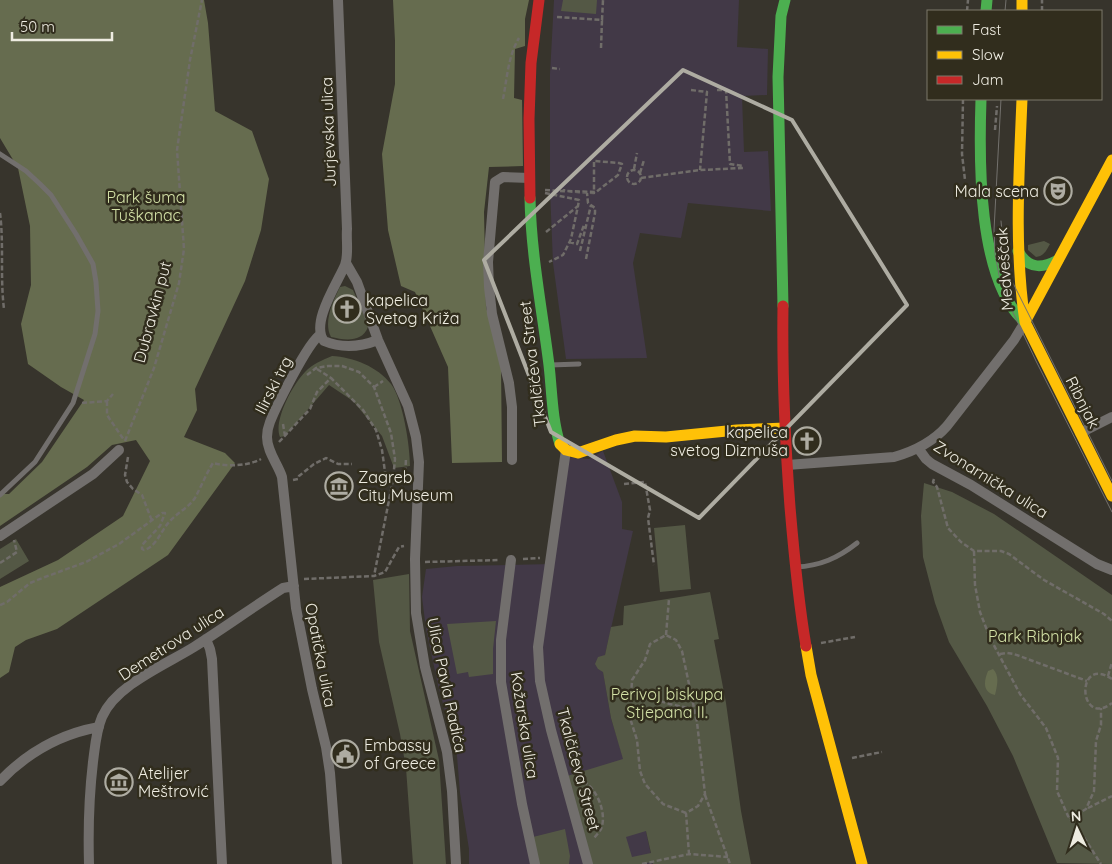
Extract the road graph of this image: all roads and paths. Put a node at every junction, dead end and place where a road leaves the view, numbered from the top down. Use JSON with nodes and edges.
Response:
{"nodes":[{"id":1,"x":202,"y":0,"type":"edge"},
{"id":2,"x":338,"y":0,"type":"edge"},
{"id":3,"x":539,"y":0,"type":"edge"},
{"id":4,"x":603,"y":0,"type":"edge"},
{"id":5,"x":785,"y":0,"type":"edge"},
{"id":6,"x":557,"y":17,"type":"dead end"},
{"id":7,"x":602,"y":20,"type":"junction"},
{"id":8,"x":518,"y":40,"type":"dead end"},
{"id":9,"x":601,"y":48,"type":"dead end"},
{"id":10,"x":552,"y":68,"type":"dead end"},
{"id":11,"x":560,"y":68,"type":"dead end"},
{"id":12,"x":690,"y":90,"type":"dead end"},
{"id":13,"x":717,"y":90,"type":"dead end"},
{"id":14,"x":503,"y":99,"type":"dead end"},
{"id":15,"x":963,"y":100,"type":"edge"},
{"id":16,"x":982,"y":100,"type":"edge"},
{"id":17,"x":1022,"y":100,"type":"edge"},
{"id":18,"x":637,"y":153,"type":"dead end"},
{"id":19,"x":0,"y":154,"type":"edge"},
{"id":20,"x":644,"y":160,"type":"dead end"},
{"id":21,"x":1112,"y":160,"type":"edge"},
{"id":22,"x":634,"y":169,"type":"junction"},
{"id":23,"x":700,"y":170,"type":"junction"},
{"id":24,"x":619,"y":172,"type":"junction"},
{"id":25,"x":640,"y":172,"type":"junction"},
{"id":26,"x":627,"y":173,"type":"junction"},
{"id":27,"x":530,"y":178,"type":"junction"},
{"id":28,"x":641,"y":178,"type":"junction"},
{"id":29,"x":966,"y":188,"type":"dead end"},
{"id":30,"x":564,"y":189,"type":"dead end"},
{"id":31,"x":586,"y":194,"type":"junction"},
{"id":32,"x":579,"y":200,"type":"junction"},
{"id":33,"x":591,"y":205,"type":"junction"},
{"id":34,"x":578,"y":206,"type":"junction"},
{"id":35,"x":0,"y":213,"type":"edge"},
{"id":36,"x":586,"y":221,"type":"junction"},
{"id":37,"x":546,"y":232,"type":"dead end"},
{"id":38,"x":569,"y":242,"type":"junction"},
{"id":39,"x":580,"y":251,"type":"dead end"},
{"id":40,"x":1018,"y":251,"type":"junction"},
{"id":41,"x":586,"y":259,"type":"dead end"},
{"id":42,"x":1058,"y":260,"type":"junction"},
{"id":43,"x":346,"y":263,"type":"junction"},
{"id":44,"x":547,"y":263,"type":"dead end"},
{"id":45,"x":4,"y":309,"type":"dead end"},
{"id":46,"x":1025,"y":322,"type":"junction"},
{"id":47,"x":320,"y":335,"type":"junction"},
{"id":48,"x":378,"y":340,"type":"junction"},
{"id":49,"x":342,"y":361,"type":"dead end"},
{"id":50,"x":579,"y":364,"type":"dead end"},
{"id":51,"x":549,"y":365,"type":"junction"},
{"id":52,"x":342,"y":366,"type":"junction"},
{"id":53,"x":316,"y":368,"type":"junction"},
{"id":54,"x":303,"y":378,"type":"dead end"},
{"id":55,"x":331,"y":378,"type":"junction"},
{"id":56,"x":374,"y":387,"type":"junction"},
{"id":57,"x":389,"y":387,"type":"dead end"},
{"id":58,"x":113,"y":394,"type":"dead end"},
{"id":59,"x":107,"y":401,"type":"junction"},
{"id":60,"x":74,"y":403,"type":"junction"},
{"id":61,"x":285,"y":416,"type":"dead end"},
{"id":62,"x":1112,"y":417,"type":"edge"},
{"id":63,"x":784,"y":428,"type":"junction"},
{"id":64,"x":1080,"y":434,"type":"junction"},
{"id":65,"x":286,"y":436,"type":"junction"},
{"id":66,"x":278,"y":442,"type":"dead end"},
{"id":67,"x":122,"y":447,"type":"junction"},
{"id":68,"x":918,"y":448,"type":"junction"},
{"id":69,"x":566,"y":450,"type":"junction"},
{"id":70,"x":270,"y":453,"type":"junction"},
{"id":71,"x":406,"y":458,"type":"dead end"},
{"id":72,"x":512,"y":460,"type":"dead end"},
{"id":73,"x":352,"y":464,"type":"dead end"},
{"id":74,"x":788,"y":465,"type":"junction"},
{"id":75,"x":934,"y":479,"type":"dead end"},
{"id":76,"x":292,"y":480,"type":"dead end"},
{"id":77,"x":393,"y":480,"type":"junction"},
{"id":78,"x":624,"y":484,"type":"dead end"},
{"id":79,"x":405,"y":488,"type":"dead end"},
{"id":80,"x":0,"y":494,"type":"edge"},
{"id":81,"x":1112,"y":496,"type":"edge"},
{"id":82,"x":152,"y":521,"type":"junction"},
{"id":83,"x":10,"y":529,"type":"junction"},
{"id":84,"x":0,"y":536,"type":"edge"},
{"id":85,"x":857,"y":543,"type":"dead end"},
{"id":86,"x":404,"y":546,"type":"dead end"},
{"id":87,"x":974,"y":551,"type":"junction"},
{"id":88,"x":550,"y":558,"type":"junction"},
{"id":89,"x":510,"y":560,"type":"junction"},
{"id":90,"x":421,"y":562,"type":"dead end"},
{"id":91,"x":0,"y":563,"type":"edge"},
{"id":92,"x":654,"y":565,"type":"dead end"},
{"id":93,"x":796,"y":566,"type":"junction"},
{"id":94,"x":1112,"y":570,"type":"edge"},
{"id":95,"x":374,"y":576,"type":"junction"},
{"id":96,"x":297,"y":583,"type":"junction"},
{"id":97,"x":669,"y":599,"type":"dead end"},
{"id":98,"x":0,"y":605,"type":"edge"},
{"id":99,"x":1112,"y":621,"type":"edge"},
{"id":100,"x":666,"y":635,"type":"junction"},
{"id":101,"x":855,"y":637,"type":"dead end"},
{"id":102,"x":206,"y":639,"type":"junction"},
{"id":103,"x":821,"y":643,"type":"dead end"},
{"id":104,"x":1000,"y":654,"type":"junction"},
{"id":105,"x":1112,"y":662,"type":"edge"},
{"id":106,"x":1108,"y":676,"type":"junction"},
{"id":107,"x":1112,"y":679,"type":"edge"},
{"id":108,"x":1087,"y":681,"type":"junction"},
{"id":109,"x":632,"y":695,"type":"junction"},
{"id":110,"x":1112,"y":703,"type":"edge"},
{"id":111,"x":694,"y":708,"type":"junction"},
{"id":112,"x":1101,"y":708,"type":"junction"},
{"id":113,"x":99,"y":727,"type":"junction"},
{"id":114,"x":882,"y":752,"type":"dead end"},
{"id":115,"x":852,"y":758,"type":"dead end"},
{"id":116,"x":564,"y":777,"type":"junction"},
{"id":117,"x":0,"y":781,"type":"edge"},
{"id":118,"x":705,"y":794,"type":"junction"},
{"id":119,"x":1112,"y":796,"type":"edge"},
{"id":120,"x":1086,"y":809,"type":"junction"},
{"id":121,"x":686,"y":813,"type":"junction"},
{"id":122,"x":1070,"y":819,"type":"junction"},
{"id":123,"x":584,"y":846,"type":"junction"},
{"id":124,"x":689,"y":854,"type":"junction"},
{"id":125,"x":728,"y":857,"type":"junction"},
{"id":126,"x":89,"y":864,"type":"edge"},
{"id":127,"x":222,"y":864,"type":"edge"},
{"id":128,"x":336,"y":864,"type":"edge"},
{"id":129,"x":456,"y":864,"type":"edge"},
{"id":130,"x":535,"y":864,"type":"edge"},
{"id":131,"x":588,"y":864,"type":"edge"},
{"id":132,"x":642,"y":864,"type":"edge"},
{"id":133,"x":730,"y":864,"type":"edge"},
{"id":134,"x":862,"y":864,"type":"edge"},
{"id":135,"x":1100,"y":864,"type":"edge"}],
"edges":[{"from":1,"to":67,"type":"path","name":"Dubravkin put"},
{"from":2,"to":43,"type":"street","name":"Jurjevska ulica"},
{"from":3,"to":27,"type":"street","name":"Tkalčićeva Street"},
{"from":4,"to":7,"type":"path"},
{"from":5,"to":63,"type":"street"},
{"from":6,"to":7,"type":"path"},
{"from":7,"to":9,"type":"path"},
{"from":8,"to":14,"type":"path"},
{"from":10,"to":11,"type":"path"},
{"from":12,"to":23,"type":"path"},
{"from":13,"to":23,"type":"path"},
{"from":15,"to":29,"type":"path"},
{"from":16,"to":46,"type":"street","name":"Medveščak"},
{"from":17,"to":40,"type":"street","name":"Medveščak"},
{"from":18,"to":22,"type":"path"},
{"from":19,"to":60,"type":"lane"},
{"from":20,"to":25,"type":"path"},
{"from":21,"to":42,"type":"street"},
{"from":22,"to":25,"type":"path"},
{"from":22,"to":26,"type":"path"},
{"from":23,"to":28,"type":"path"},
{"from":24,"to":26,"type":"path"},
{"from":24,"to":30,"type":"path"},
{"from":24,"to":31,"type":"path"},
{"from":25,"to":28,"type":"path"},
{"from":26,"to":28,"type":"path"},
{"from":27,"to":51,"type":"street","name":"Tkalčićeva Street"},
{"from":27,"to":72,"type":"street"},
{"from":31,"to":32,"type":"path"},
{"from":31,"to":32,"type":"path"},
{"from":31,"to":33,"type":"path"},
{"from":32,"to":34,"type":"path"},
{"from":33,"to":36,"type":"path"},
{"from":33,"to":41,"type":"path"},
{"from":34,"to":37,"type":"path"},
{"from":34,"to":38,"type":"path"},
{"from":35,"to":45,"type":"path"},
{"from":36,"to":38,"type":"path"},
{"from":36,"to":39,"type":"path"},
{"from":38,"to":44,"type":"path"},
{"from":40,"to":42,"type":"street"},
{"from":40,"to":46,"type":"street","name":"Medveščak"},
{"from":42,"to":46,"type":"street"},
{"from":43,"to":47,"type":"street","name":"Ilirski trg"},
{"from":43,"to":48,"type":"street"},
{"from":46,"to":64,"type":"street","name":"Ribnjak"},
{"from":46,"to":68,"type":"street"},
{"from":47,"to":48,"type":"street"},
{"from":47,"to":70,"type":"street","name":"Ilirski trg"},
{"from":48,"to":129,"type":"street","name":"Ulica Pavla Radića"},
{"from":49,"to":52,"type":"path"},
{"from":50,"to":51,"type":"lane"},
{"from":51,"to":69,"type":"street","name":"Tkalčićeva Street"},
{"from":52,"to":53,"type":"path"},
{"from":52,"to":56,"type":"path"},
{"from":53,"to":54,"type":"path"},
{"from":53,"to":55,"type":"path"},
{"from":55,"to":65,"type":"path"},
{"from":55,"to":77,"type":"path"},
{"from":56,"to":57,"type":"path"},
{"from":56,"to":77,"type":"path"},
{"from":58,"to":59,"type":"path"},
{"from":59,"to":60,"type":"path"},
{"from":59,"to":67,"type":"path"},
{"from":60,"to":80,"type":"lane"},
{"from":61,"to":65,"type":"path"},
{"from":62,"to":64,"type":"street"},
{"from":63,"to":69,"type":"street"},
{"from":63,"to":74,"type":"street"},
{"from":64,"to":81,"type":"street","name":"Ribnjak"},
{"from":65,"to":66,"type":"path"},
{"from":67,"to":82,"type":"path"},
{"from":67,"to":83,"type":"street"},
{"from":68,"to":74,"type":"street","name":"Zvonarnička ulica"},
{"from":68,"to":94,"type":"street","name":"Zvonarnička ulica"},
{"from":69,"to":88,"type":"street","name":"Tkalčićeva Street"},
{"from":70,"to":82,"type":"path"},
{"from":70,"to":96,"type":"street","name":"Opatička ulica"},
{"from":71,"to":79,"type":"path"},
{"from":73,"to":76,"type":"path"},
{"from":74,"to":93,"type":"street"},
{"from":75,"to":87,"type":"path"},
{"from":77,"to":95,"type":"path"},
{"from":78,"to":92,"type":"path"},
{"from":82,"to":98,"type":"path"},
{"from":83,"to":84,"type":"street"},
{"from":83,"to":91,"type":"path"},
{"from":85,"to":93,"type":"lane"},
{"from":86,"to":95,"type":"path"},
{"from":87,"to":99,"type":"path"},
{"from":87,"to":104,"type":"path"},
{"from":88,"to":89,"type":"path"},
{"from":88,"to":116,"type":"street","name":"Tkalčićeva Street"},
{"from":89,"to":90,"type":"path"},
{"from":89,"to":130,"type":"street","name":"Kožarska ulica"},
{"from":93,"to":134,"type":"street"},
{"from":95,"to":96,"type":"path"},
{"from":96,"to":102,"type":"street","name":"Demetrova ulica"},
{"from":96,"to":128,"type":"street","name":"Opatička ulica"},
{"from":97,"to":100,"type":"path"},
{"from":100,"to":109,"type":"path"},
{"from":100,"to":111,"type":"path"},
{"from":101,"to":103,"type":"path"},
{"from":102,"to":113,"type":"street","name":"Demetrova ulica"},
{"from":102,"to":127,"type":"street"},
{"from":104,"to":108,"type":"path"},
{"from":104,"to":122,"type":"path"},
{"from":105,"to":106,"type":"path"},
{"from":106,"to":107,"type":"path"},
{"from":106,"to":108,"type":"path"},
{"from":108,"to":112,"type":"path"},
{"from":109,"to":111,"type":"path"},
{"from":109,"to":121,"type":"path"},
{"from":110,"to":112,"type":"path"},
{"from":111,"to":118,"type":"path"},
{"from":112,"to":120,"type":"path"},
{"from":113,"to":117,"type":"street"},
{"from":113,"to":126,"type":"street","name":"Demetrova ulica"},
{"from":114,"to":115,"type":"path"},
{"from":116,"to":123,"type":"street","name":"Tkalčićeva Street"},
{"from":116,"to":123,"type":"path"},
{"from":118,"to":121,"type":"path"},
{"from":118,"to":125,"type":"path"},
{"from":119,"to":120,"type":"path"},
{"from":120,"to":122,"type":"path"},
{"from":121,"to":124,"type":"path"},
{"from":122,"to":135,"type":"path"},
{"from":123,"to":131,"type":"street","name":"Tkalčićeva Street"},
{"from":124,"to":125,"type":"path"},
{"from":124,"to":132,"type":"path"},
{"from":125,"to":133,"type":"path"}]}
